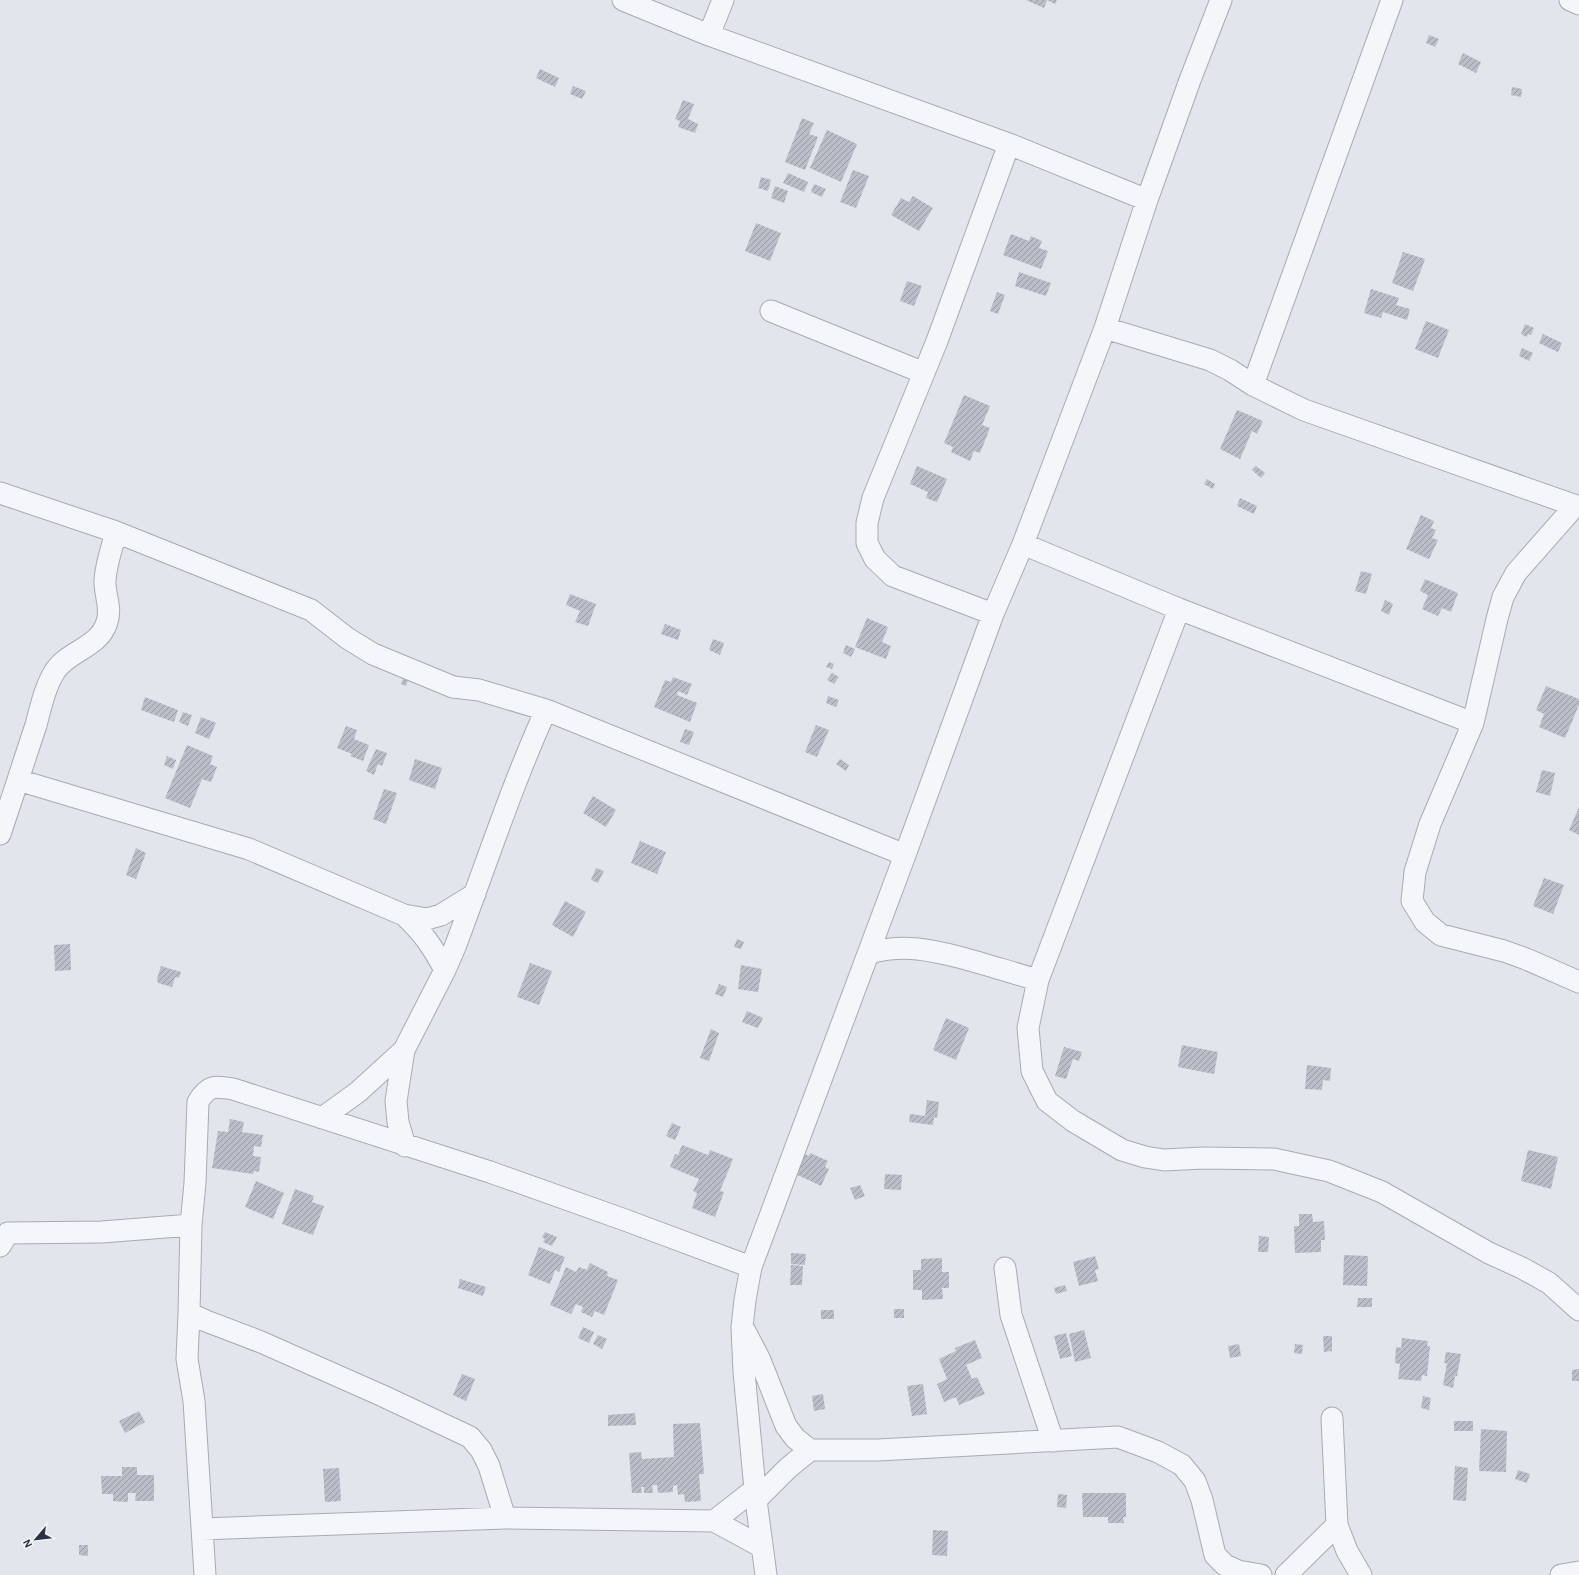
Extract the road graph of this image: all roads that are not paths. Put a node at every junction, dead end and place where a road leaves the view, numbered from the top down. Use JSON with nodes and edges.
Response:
{"nodes":[{"id":1,"x":622,"y":0,"type":"edge"},
{"id":2,"x":723,"y":0,"type":"edge"},
{"id":3,"x":1221,"y":0,"type":"edge"},
{"id":4,"x":1392,"y":0,"type":"edge"},
{"id":5,"x":1570,"y":0,"type":"edge"},
{"id":6,"x":1579,"y":4,"type":"edge"},
{"id":7,"x":709,"y":35,"type":"junction"},
{"id":8,"x":1009,"y":144,"type":"junction"},
{"id":9,"x":1147,"y":200,"type":"junction"},
{"id":10,"x":771,"y":311,"type":"dead end"},
{"id":11,"x":1105,"y":328,"type":"junction"},
{"id":12,"x":924,"y":373,"type":"junction"},
{"id":13,"x":1253,"y":386,"type":"junction"},
{"id":14,"x":0,"y":493,"type":"edge"},
{"id":15,"x":1577,"y":507,"type":"edge"},
{"id":16,"x":116,"y":532,"type":"junction"},
{"id":17,"x":1024,"y":544,"type":"junction"},
{"id":18,"x":1179,"y":609,"type":"junction"},
{"id":19,"x":993,"y":614,"type":"junction"},
{"id":20,"x":546,"y":710,"type":"junction"},
{"id":21,"x":1473,"y":723,"type":"junction"},
{"id":22,"x":18,"y":780,"type":"junction"},
{"id":23,"x":0,"y":834,"type":"edge"},
{"id":24,"x":905,"y":855,"type":"junction"},
{"id":25,"x":475,"y":894,"type":"junction"},
{"id":26,"x":404,"y":915,"type":"junction"},
{"id":27,"x":869,"y":953,"type":"junction"},
{"id":28,"x":445,"y":970,"type":"junction"},
{"id":29,"x":1038,"y":980,"type":"junction"},
{"id":30,"x":1579,"y":982,"type":"edge"},
{"id":31,"x":404,"y":1050,"type":"junction"},
{"id":32,"x":322,"y":1118,"type":"junction"},
{"id":33,"x":405,"y":1146,"type":"junction"},
{"id":34,"x":191,"y":1225,"type":"junction"},
{"id":35,"x":3,"y":1237,"type":"edge"},
{"id":36,"x":751,"y":1267,"type":"junction"},
{"id":37,"x":1005,"y":1268,"type":"dead end"},
{"id":38,"x":1579,"y":1310,"type":"edge"},
{"id":39,"x":189,"y":1313,"type":"junction"},
{"id":40,"x":742,"y":1327,"type":"junction"},
{"id":41,"x":1332,"y":1418,"type":"dead end"},
{"id":42,"x":1053,"y":1441,"type":"junction"},
{"id":43,"x":810,"y":1450,"type":"junction"},
{"id":44,"x":755,"y":1494,"type":"junction"},
{"id":45,"x":505,"y":1518,"type":"junction"},
{"id":46,"x":714,"y":1520,"type":"junction"},
{"id":47,"x":1337,"y":1525,"type":"junction"},
{"id":48,"x":202,"y":1529,"type":"junction"},
{"id":49,"x":762,"y":1547,"type":"junction"},
{"id":50,"x":1579,"y":1572,"type":"edge"},
{"id":51,"x":205,"y":1575,"type":"edge"},
{"id":52,"x":766,"y":1575,"type":"edge"},
{"id":53,"x":1261,"y":1575,"type":"edge"},
{"id":54,"x":1286,"y":1575,"type":"edge"},
{"id":55,"x":1361,"y":1575,"type":"edge"},
{"id":56,"x":1561,"y":1575,"type":"edge"}],
"edges":[{"from":1,"to":7,"type":"street"},
{"from":2,"to":7,"type":"street"},
{"from":3,"to":9,"type":"street"},
{"from":4,"to":13,"type":"street"},
{"from":5,"to":6,"type":"street"},
{"from":7,"to":8,"type":"street"},
{"from":8,"to":9,"type":"street"},
{"from":8,"to":12,"type":"street"},
{"from":9,"to":11,"type":"street"},
{"from":10,"to":12,"type":"street"},
{"from":11,"to":13,"type":"street"},
{"from":11,"to":17,"type":"street"},
{"from":12,"to":19,"type":"street"},
{"from":13,"to":15,"type":"street"},
{"from":14,"to":16,"type":"street"},
{"from":15,"to":21,"type":"street"},
{"from":16,"to":20,"type":"street"},
{"from":16,"to":22,"type":"street"},
{"from":17,"to":18,"type":"street"},
{"from":17,"to":19,"type":"street"},
{"from":18,"to":21,"type":"street"},
{"from":18,"to":29,"type":"street"},
{"from":19,"to":24,"type":"street"},
{"from":20,"to":24,"type":"street"},
{"from":20,"to":25,"type":"street"},
{"from":21,"to":30,"type":"street"},
{"from":22,"to":23,"type":"street"},
{"from":22,"to":26,"type":"street"},
{"from":24,"to":27,"type":"street"},
{"from":25,"to":26,"type":"street"},
{"from":25,"to":28,"type":"street"},
{"from":26,"to":28,"type":"street"},
{"from":27,"to":29,"type":"street"},
{"from":27,"to":36,"type":"street"},
{"from":28,"to":31,"type":"street"},
{"from":29,"to":38,"type":"street"},
{"from":31,"to":32,"type":"street"},
{"from":31,"to":33,"type":"street"},
{"from":32,"to":33,"type":"street"},
{"from":32,"to":34,"type":"street"},
{"from":33,"to":36,"type":"street"},
{"from":34,"to":35,"type":"street"},
{"from":34,"to":39,"type":"street"},
{"from":36,"to":40,"type":"street"},
{"from":37,"to":42,"type":"street"},
{"from":39,"to":45,"type":"street"},
{"from":39,"to":48,"type":"street"},
{"from":40,"to":43,"type":"street"},
{"from":40,"to":44,"type":"street"},
{"from":41,"to":47,"type":"street"},
{"from":42,"to":43,"type":"street"},
{"from":42,"to":53,"type":"street"},
{"from":43,"to":44,"type":"street"},
{"from":44,"to":46,"type":"street"},
{"from":44,"to":49,"type":"street"},
{"from":45,"to":46,"type":"street"},
{"from":45,"to":48,"type":"street"},
{"from":46,"to":49,"type":"street"},
{"from":47,"to":54,"type":"street"},
{"from":47,"to":55,"type":"street"},
{"from":48,"to":51,"type":"street"},
{"from":49,"to":52,"type":"street"},
{"from":50,"to":56,"type":"street"}]}
